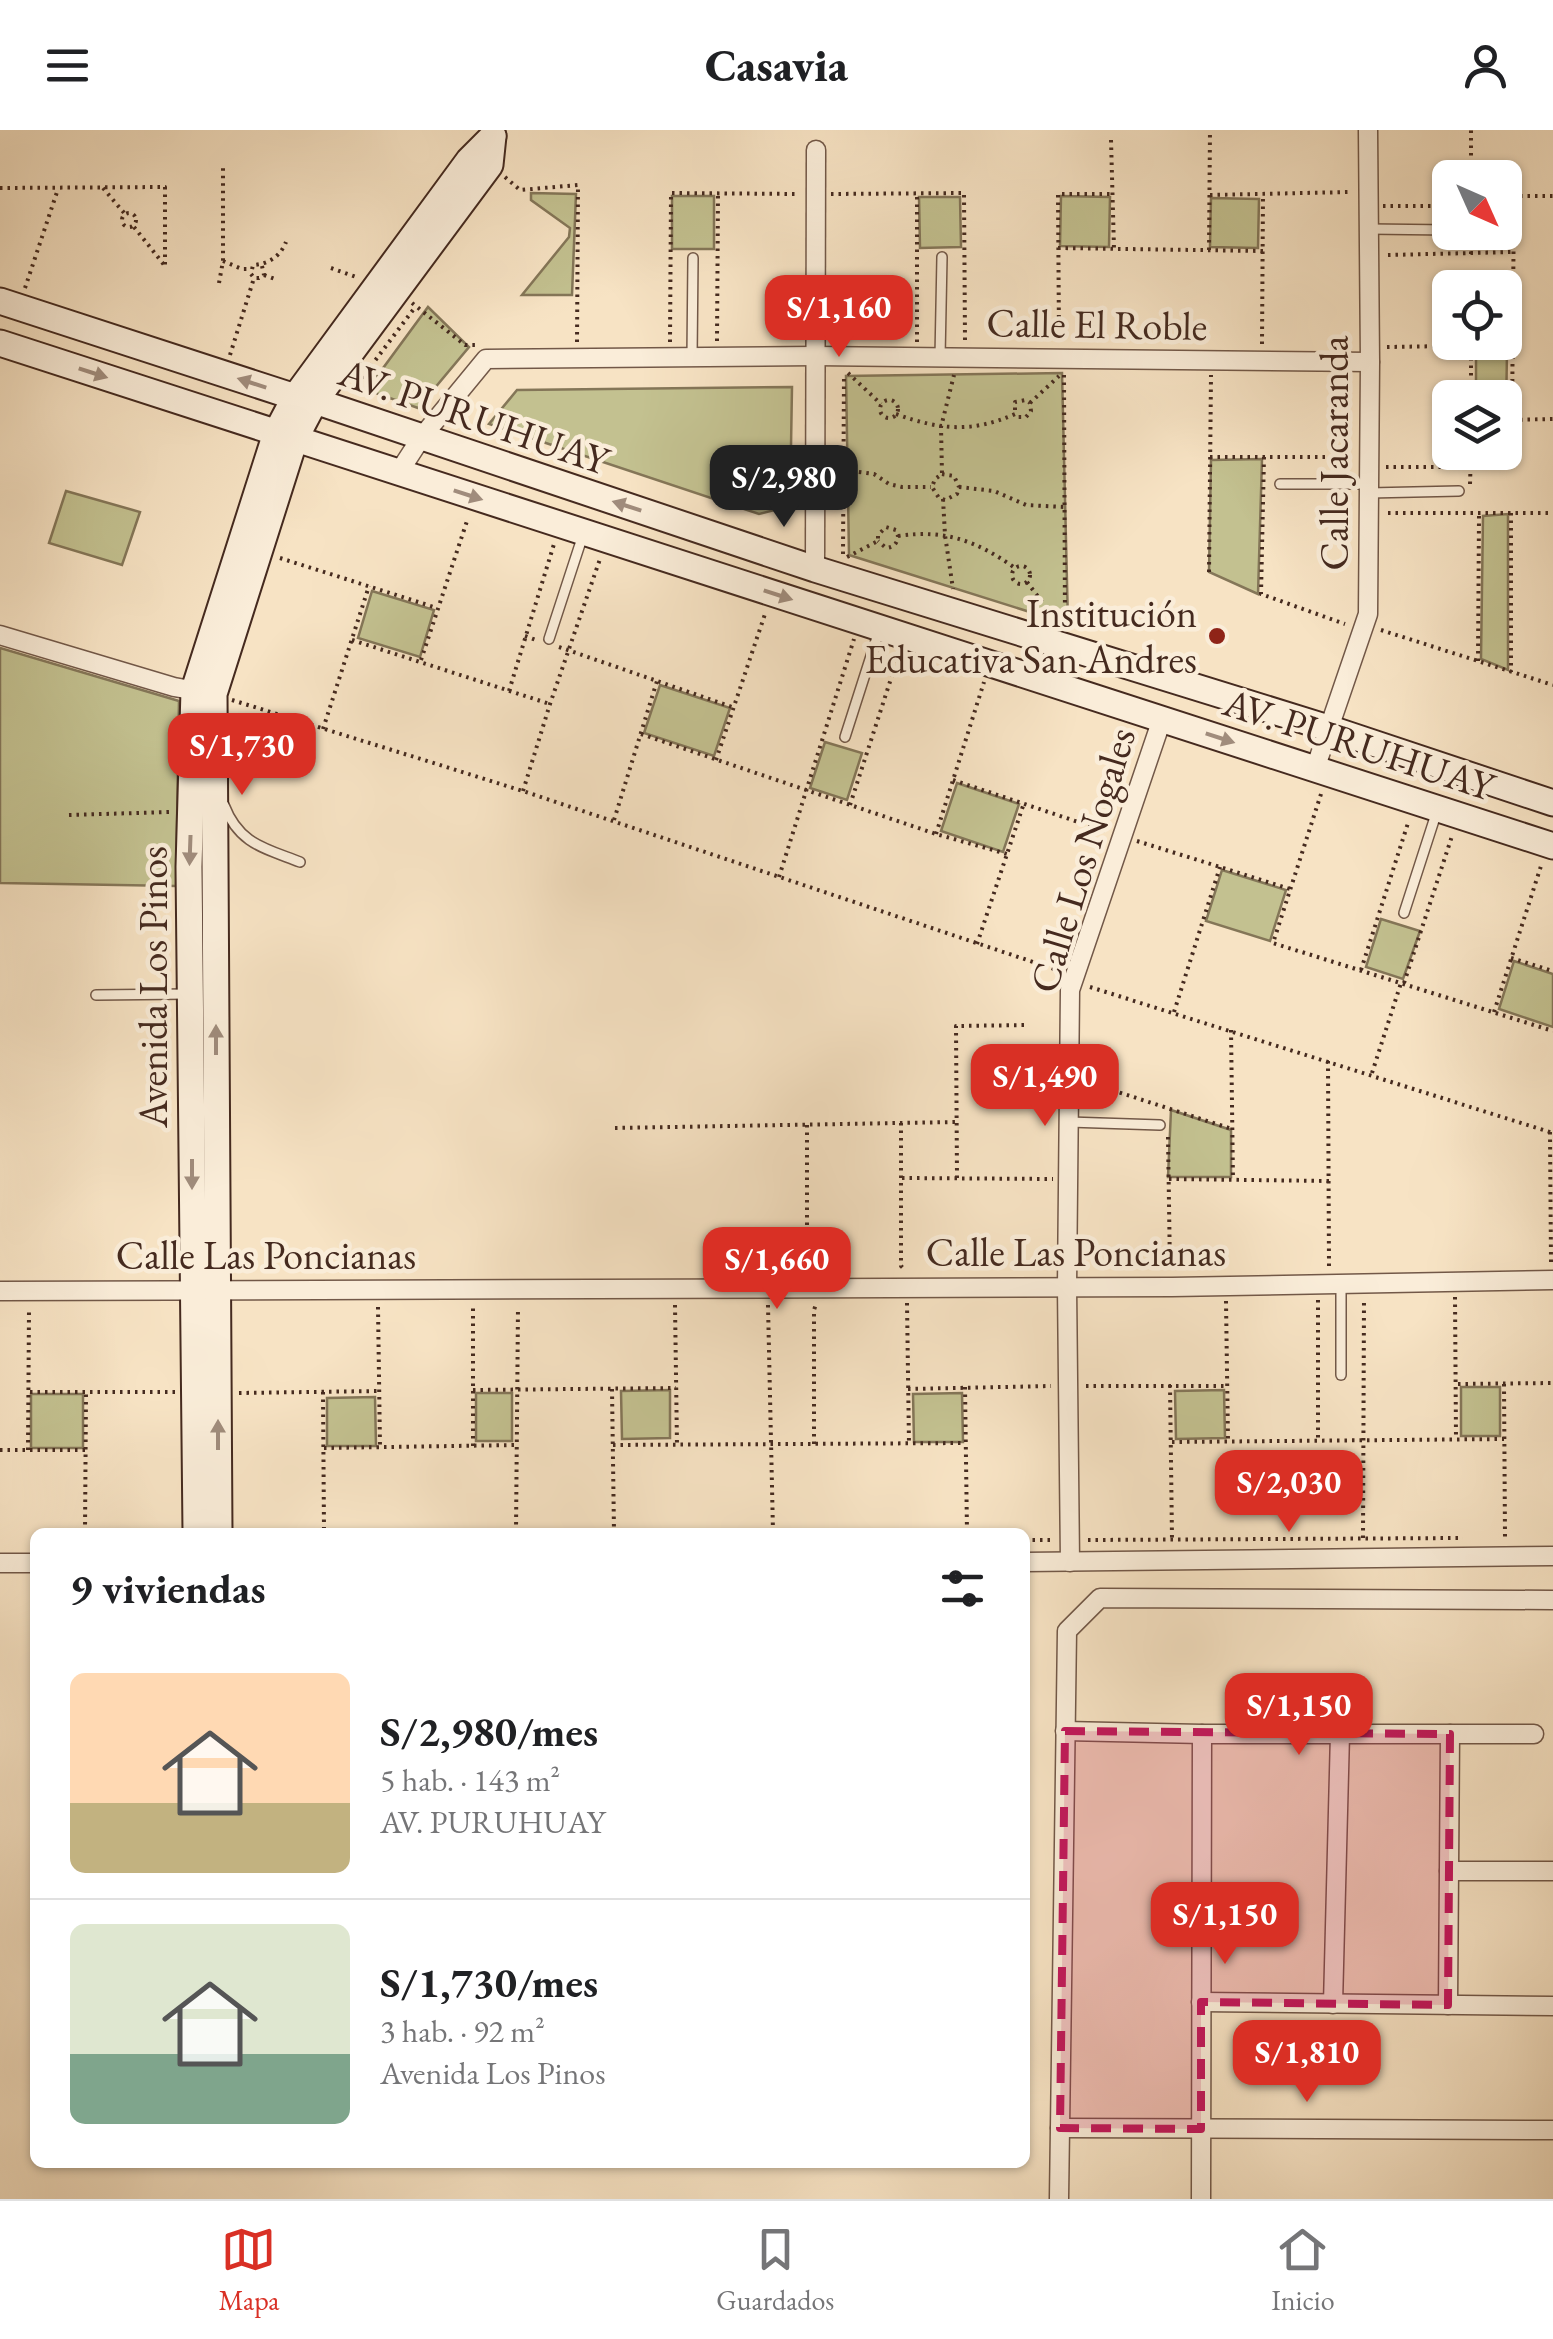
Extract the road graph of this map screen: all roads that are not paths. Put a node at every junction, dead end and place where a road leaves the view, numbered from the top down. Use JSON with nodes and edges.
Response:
{"nodes":[{"id":1,"x":1368,"y":130,"type":"edge"},
{"id":2,"x":494,"y":133,"type":"edge"},
{"id":3,"x":816,"y":150,"type":"dead end"},
{"id":4,"x":1369,"y":229,"type":"junction"},
{"id":5,"x":1432,"y":230,"type":"edge"},
{"id":6,"x":942,"y":257,"type":"dead end"},
{"id":7,"x":693,"y":258,"type":"dead end"},
{"id":8,"x":11,"y":299,"type":"edge"},
{"id":9,"x":0,"y":343,"type":"edge"},
{"id":10,"x":688,"y":349,"type":"junction"},
{"id":11,"x":1376,"y":354,"type":"junction"},
{"id":12,"x":815,"y":356,"type":"junction"},
{"id":13,"x":940,"y":357,"type":"junction"},
{"id":14,"x":316,"y":402,"type":"junction"},
{"id":15,"x":286,"y":436,"type":"junction"},
{"id":16,"x":421,"y":438,"type":"junction"},
{"id":17,"x":399,"y":472,"type":"junction"},
{"id":18,"x":1280,"y":484,"type":"dead end"},
{"id":19,"x":1369,"y":489,"type":"junction"},
{"id":20,"x":1459,"y":491,"type":"dead end"},
{"id":21,"x":584,"y":532,"type":"junction"},
{"id":22,"x":815,"y":569,"type":"junction"},
{"id":23,"x":880,"y":628,"type":"junction"},
{"id":24,"x":0,"y":634,"type":"edge"},
{"id":25,"x":548,"y":642,"type":"road end"},
{"id":26,"x":204,"y":692,"type":"junction"},
{"id":27,"x":1162,"y":719,"type":"junction"},
{"id":28,"x":1328,"y":728,"type":"junction"},
{"id":29,"x":845,"y":737,"type":"dead end"},
{"id":30,"x":214,"y":764,"type":"junction"},
{"id":31,"x":1319,"y":780,"type":"junction"},
{"id":32,"x":1553,"y":804,"type":"edge"},
{"id":33,"x":1437,"y":808,"type":"junction"},
{"id":34,"x":1548,"y":854,"type":"edge"},
{"id":35,"x":300,"y":862,"type":"dead end"},
{"id":36,"x":1404,"y":913,"type":"dead end"},
{"id":37,"x":190,"y":994,"type":"junction"},
{"id":38,"x":96,"y":995,"type":"dead end"},
{"id":39,"x":1069,"y":1122,"type":"junction"},
{"id":40,"x":1164,"y":1125,"type":"road end"},
{"id":41,"x":1552,"y":1273,"type":"edge"},
{"id":42,"x":1341,"y":1284,"type":"junction"},
{"id":43,"x":1067,"y":1287,"type":"junction"},
{"id":44,"x":205,"y":1290,"type":"junction"},
{"id":45,"x":0,"y":1291,"type":"edge"},
{"id":46,"x":1342,"y":1375,"type":"dead end"},
{"id":47,"x":205,"y":1393,"type":"junction"},
{"id":48,"x":196,"y":1528,"type":"edge"},
{"id":49,"x":218,"y":1528,"type":"edge"},
{"id":50,"x":1553,"y":1556,"type":"edge"},
{"id":51,"x":1030,"y":1562,"type":"edge"},
{"id":52,"x":1070,"y":1562,"type":"junction"},
{"id":53,"x":30,"y":1563,"type":"edge"},
{"id":54,"x":0,"y":1564,"type":"edge"},
{"id":55,"x":1553,"y":1600,"type":"edge"},
{"id":56,"x":1065,"y":1731,"type":"junction"},
{"id":57,"x":1202,"y":1734,"type":"junction"},
{"id":58,"x":1340,"y":1734,"type":"junction"},
{"id":59,"x":1450,"y":1734,"type":"junction"},
{"id":60,"x":1534,"y":1734,"type":"dead end"},
{"id":61,"x":1449,"y":1871,"type":"junction"},
{"id":62,"x":1553,"y":1871,"type":"edge"},
{"id":63,"x":1201,"y":2002,"type":"junction"},
{"id":64,"x":1333,"y":2004,"type":"junction"},
{"id":65,"x":1448,"y":2005,"type":"junction"},
{"id":66,"x":1553,"y":2006,"type":"edge"},
{"id":67,"x":1060,"y":2128,"type":"junction"},
{"id":68,"x":1201,"y":2129,"type":"junction"},
{"id":69,"x":1553,"y":2130,"type":"edge"},
{"id":70,"x":1059,"y":2199,"type":"edge"},
{"id":71,"x":1201,"y":2199,"type":"edge"}],
"edges":[{"from":1,"to":4,"type":"street","name":"Calle Jacaranda"},
{"from":2,"to":14,"type":"main road","name":"Avenida Los Pinos"},
{"from":3,"to":12,"type":"street"},
{"from":4,"to":5,"type":"lane"},
{"from":4,"to":11,"type":"street","name":"Calle Jacaranda"},
{"from":6,"to":13,"type":"lane"},
{"from":7,"to":10,"type":"lane"},
{"from":14,"to":8,"type":"main road","name":"AV. PURUHUAY","one_way":true},
{"from":9,"to":15,"type":"main road","name":"AV. PURUHUAY","one_way":true},
{"from":10,"to":12,"type":"street","name":"Calle El Roble"},
{"from":10,"to":16,"type":"street","name":"Calle El Roble"},
{"from":11,"to":13,"type":"street","name":"Calle El Roble"},
{"from":11,"to":19,"type":"street","name":"Calle Jacaranda"},
{"from":12,"to":13,"type":"street","name":"Calle El Roble"},
{"from":12,"to":22,"type":"street"},
{"from":14,"to":15,"type":"main road","name":"Avenida Los Pinos"},
{"from":14,"to":16,"type":"main road","name":"AV. PURUHUAY"},
{"from":15,"to":17,"type":"main road","name":"AV. PURUHUAY"},
{"from":15,"to":26,"type":"main road","name":"Avenida Los Pinos"},
{"from":16,"to":17,"type":"street","name":"Calle El Roble"},
{"from":22,"to":16,"type":"main road","name":"AV. PURUHUAY","one_way":true},
{"from":17,"to":21,"type":"main road","name":"AV. PURUHUAY","one_way":true},
{"from":18,"to":19,"type":"lane"},
{"from":19,"to":20,"type":"lane"},
{"from":19,"to":28,"type":"street","name":"Calle Jacaranda"},
{"from":21,"to":23,"type":"main road","name":"AV. PURUHUAY","one_way":true},
{"from":21,"to":25,"type":"lane"},
{"from":22,"to":28,"type":"main road","name":"AV. PURUHUAY"},
{"from":23,"to":27,"type":"main road","name":"AV. PURUHUAY"},
{"from":23,"to":29,"type":"lane"},
{"from":24,"to":26,"type":"street"},
{"from":26,"to":30,"type":"main road","name":"Avenida Los Pinos"},
{"from":26,"to":37,"type":"main road","name":"Avenida Los Pinos","one_way":true},
{"from":27,"to":31,"type":"main road","name":"AV. PURUHUAY","one_way":true},
{"from":27,"to":39,"type":"street","name":"Calle Los Nogales"},
{"from":28,"to":31,"type":"street","name":"Calle Jacaranda"},
{"from":28,"to":32,"type":"main road","name":"AV. PURUHUAY"},
{"from":30,"to":35,"type":"lane"},
{"from":44,"to":30,"type":"main road","name":"Avenida Los Pinos","one_way":true},
{"from":31,"to":33,"type":"main road","name":"AV. PURUHUAY"},
{"from":33,"to":34,"type":"main road","name":"AV. PURUHUAY"},
{"from":33,"to":36,"type":"lane"},
{"from":37,"to":38,"type":"lane"},
{"from":37,"to":44,"type":"main road","name":"Avenida Los Pinos","one_way":true},
{"from":39,"to":40,"type":"lane"},
{"from":39,"to":43,"type":"street","name":"Calle Los Nogales"},
{"from":41,"to":42,"type":"street","name":"Calle Las Poncianas"},
{"from":42,"to":43,"type":"street","name":"Calle Las Poncianas"},
{"from":42,"to":46,"type":"lane"},
{"from":43,"to":44,"type":"street","name":"Calle Las Poncianas"},
{"from":43,"to":52,"type":"street","name":"Calle Los Nogales"},
{"from":44,"to":45,"type":"street","name":"Calle Las Poncianas"},
{"from":44,"to":47,"type":"main road","name":"Avenida Los Pinos"},
{"from":47,"to":48,"type":"main road","name":"Avenida Los Pinos"},
{"from":49,"to":47,"type":"main road","name":"Avenida Los Pinos","one_way":true},
{"from":50,"to":52,"type":"street"},
{"from":51,"to":52,"type":"street"},
{"from":53,"to":54,"type":"street"},
{"from":55,"to":56,"type":"street"},
{"from":56,"to":57,"type":"street"},
{"from":56,"to":67,"type":"street"},
{"from":57,"to":58,"type":"street"},
{"from":57,"to":63,"type":"street"},
{"from":58,"to":59,"type":"street"},
{"from":58,"to":64,"type":"street"},
{"from":59,"to":60,"type":"street"},
{"from":59,"to":61,"type":"street"},
{"from":61,"to":62,"type":"street"},
{"from":61,"to":65,"type":"street"},
{"from":63,"to":64,"type":"street"},
{"from":63,"to":68,"type":"street"},
{"from":64,"to":65,"type":"street"},
{"from":65,"to":66,"type":"street"},
{"from":67,"to":68,"type":"street"},
{"from":67,"to":70,"type":"street"},
{"from":68,"to":69,"type":"street"},
{"from":68,"to":71,"type":"street"}]}
